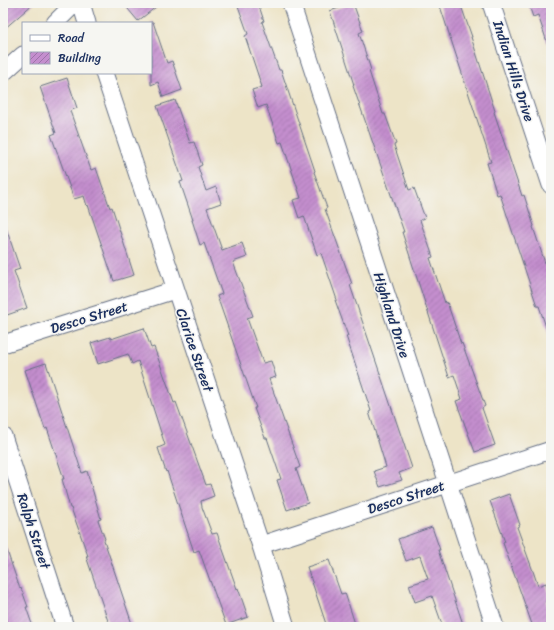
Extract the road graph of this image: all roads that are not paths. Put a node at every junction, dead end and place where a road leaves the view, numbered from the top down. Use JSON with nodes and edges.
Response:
{"nodes":[{"id":1,"x":75,"y":3,"type":"edge"},
{"id":2,"x":81,"y":3,"type":"edge"},
{"id":3,"x":291,"y":3,"type":"edge"},
{"id":4,"x":491,"y":3,"type":"edge"},
{"id":5,"x":56,"y":22,"type":"edge"},
{"id":6,"x":87,"y":22,"type":"edge"},
{"id":7,"x":22,"y":56,"type":"edge"},
{"id":8,"x":3,"y":73,"type":"edge"},
{"id":9,"x":104,"y":74,"type":"edge"},
{"id":10,"x":551,"y":185,"type":"edge"},
{"id":11,"x":176,"y":290,"type":"junction"},
{"id":12,"x":3,"y":344,"type":"edge"},
{"id":13,"x":3,"y":436,"type":"edge"},
{"id":14,"x":551,"y":450,"type":"edge"},
{"id":15,"x":448,"y":484,"type":"junction"},
{"id":16,"x":261,"y":545,"type":"junction"},
{"id":17,"x":65,"y":627,"type":"edge"},
{"id":18,"x":286,"y":627,"type":"edge"},
{"id":19,"x":495,"y":627,"type":"edge"}],
"edges":[{"from":1,"to":5,"type":"street"},
{"from":2,"to":6,"type":"street"},
{"from":3,"to":15,"type":"street","name":"Highland Drive"},
{"from":4,"to":10,"type":"street","name":"Indian Hills Drive"},
{"from":7,"to":8,"type":"street"},
{"from":9,"to":11,"type":"street","name":"Clarice Street"},
{"from":11,"to":12,"type":"street","name":"Desco Street"},
{"from":11,"to":16,"type":"street","name":"Clarice Street"},
{"from":13,"to":17,"type":"street","name":"Ralph Street"},
{"from":14,"to":15,"type":"street","name":"Desco Street"},
{"from":15,"to":16,"type":"street","name":"Desco Street"},
{"from":15,"to":19,"type":"street","name":"Highland Drive"},
{"from":16,"to":18,"type":"street","name":"Clarice Street"}]}
